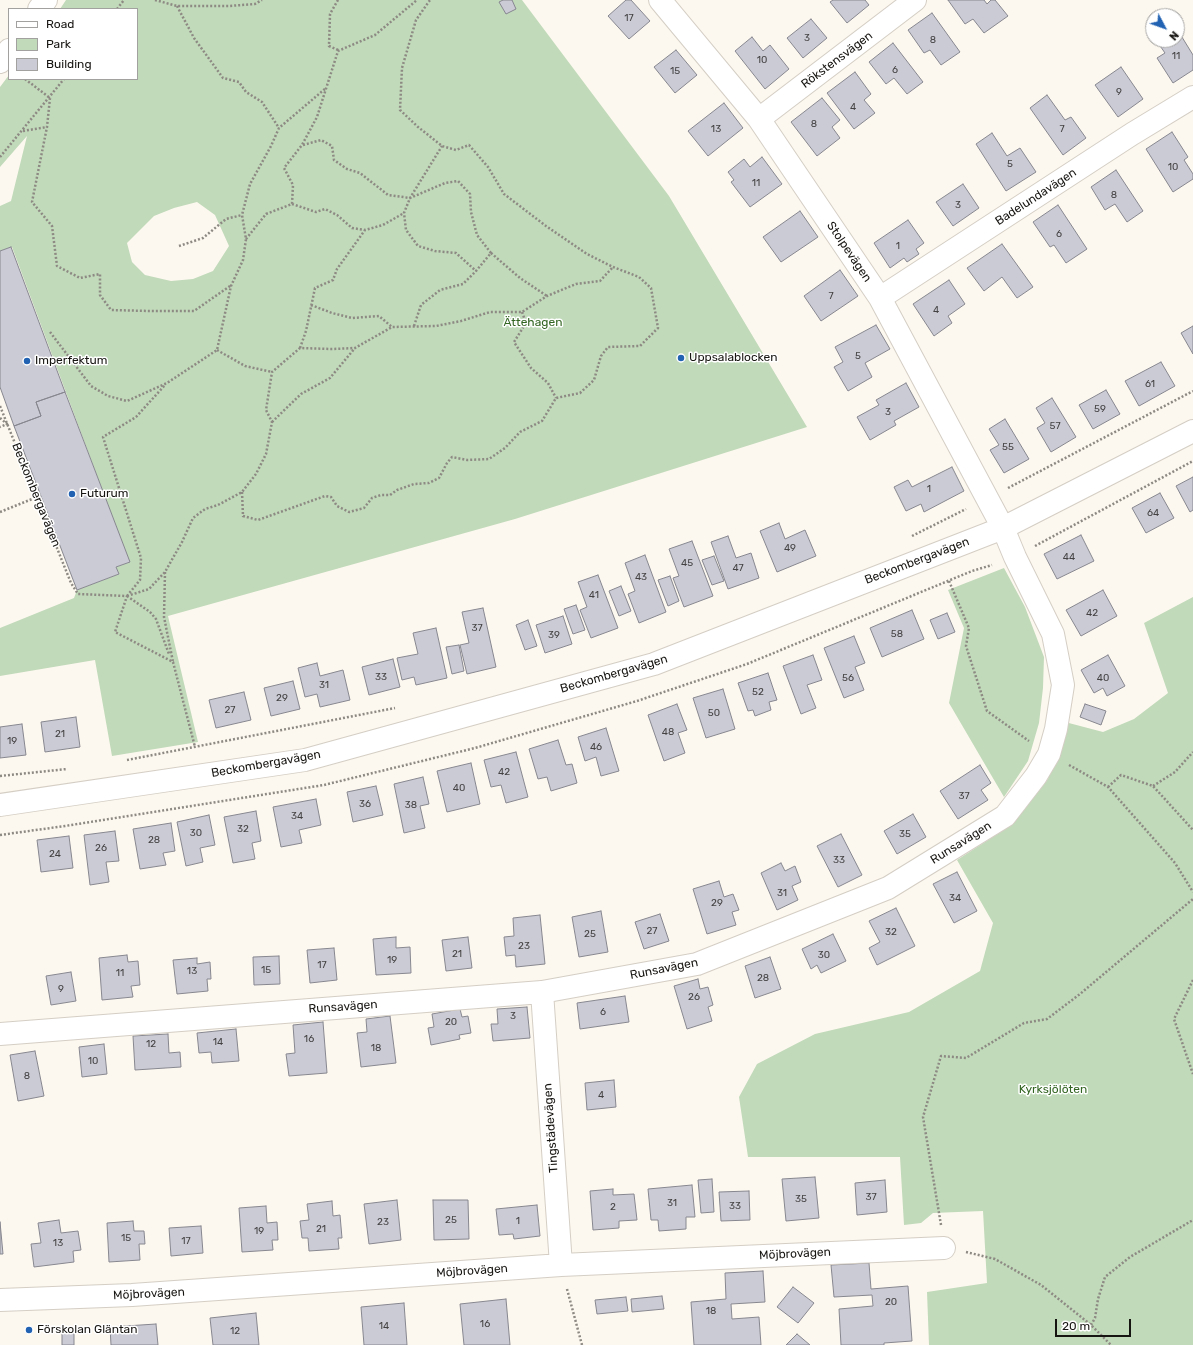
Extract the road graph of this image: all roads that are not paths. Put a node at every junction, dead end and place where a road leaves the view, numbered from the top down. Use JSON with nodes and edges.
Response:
{"nodes":[{"id":1,"x":660,"y":0,"type":"edge"},
{"id":2,"x":915,"y":0,"type":"edge"},
{"id":3,"x":8,"y":51,"type":"edge"},
{"id":4,"x":0,"y":62,"type":"edge"},
{"id":5,"x":1193,"y":97,"type":"edge"},
{"id":6,"x":759,"y":119,"type":"junction"},
{"id":7,"x":880,"y":298,"type":"junction"},
{"id":8,"x":1193,"y":431,"type":"edge"},
{"id":9,"x":1002,"y":528,"type":"junction"},
{"id":10,"x":0,"y":805,"type":"edge"},
{"id":11,"x":542,"y":992,"type":"junction"},
{"id":12,"x":0,"y":1034,"type":"edge"},
{"id":13,"x":944,"y":1248,"type":"road end"},
{"id":14,"x":561,"y":1265,"type":"junction"},
{"id":15,"x":0,"y":1300,"type":"edge"}],
"edges":[{"from":1,"to":6,"type":"street","name":"Stolpevägen"},
{"from":2,"to":6,"type":"street","name":"Rökstensvägen"},
{"from":3,"to":4,"type":"street"},
{"from":5,"to":7,"type":"street","name":"Badelundavägen"},
{"from":6,"to":7,"type":"street","name":"Stolpevägen"},
{"from":7,"to":9,"type":"street","name":"Stolpevägen"},
{"from":8,"to":9,"type":"street","name":"Beckombergavägen"},
{"from":9,"to":10,"type":"street","name":"Beckombergavägen"},
{"from":9,"to":11,"type":"street","name":"Runsavägen"},
{"from":11,"to":12,"type":"street","name":"Runsavägen"},
{"from":11,"to":14,"type":"street","name":"Tingstädevägen"},
{"from":13,"to":14,"type":"street","name":"Möjbrovägen"},
{"from":14,"to":15,"type":"street","name":"Möjbrovägen"}]}
